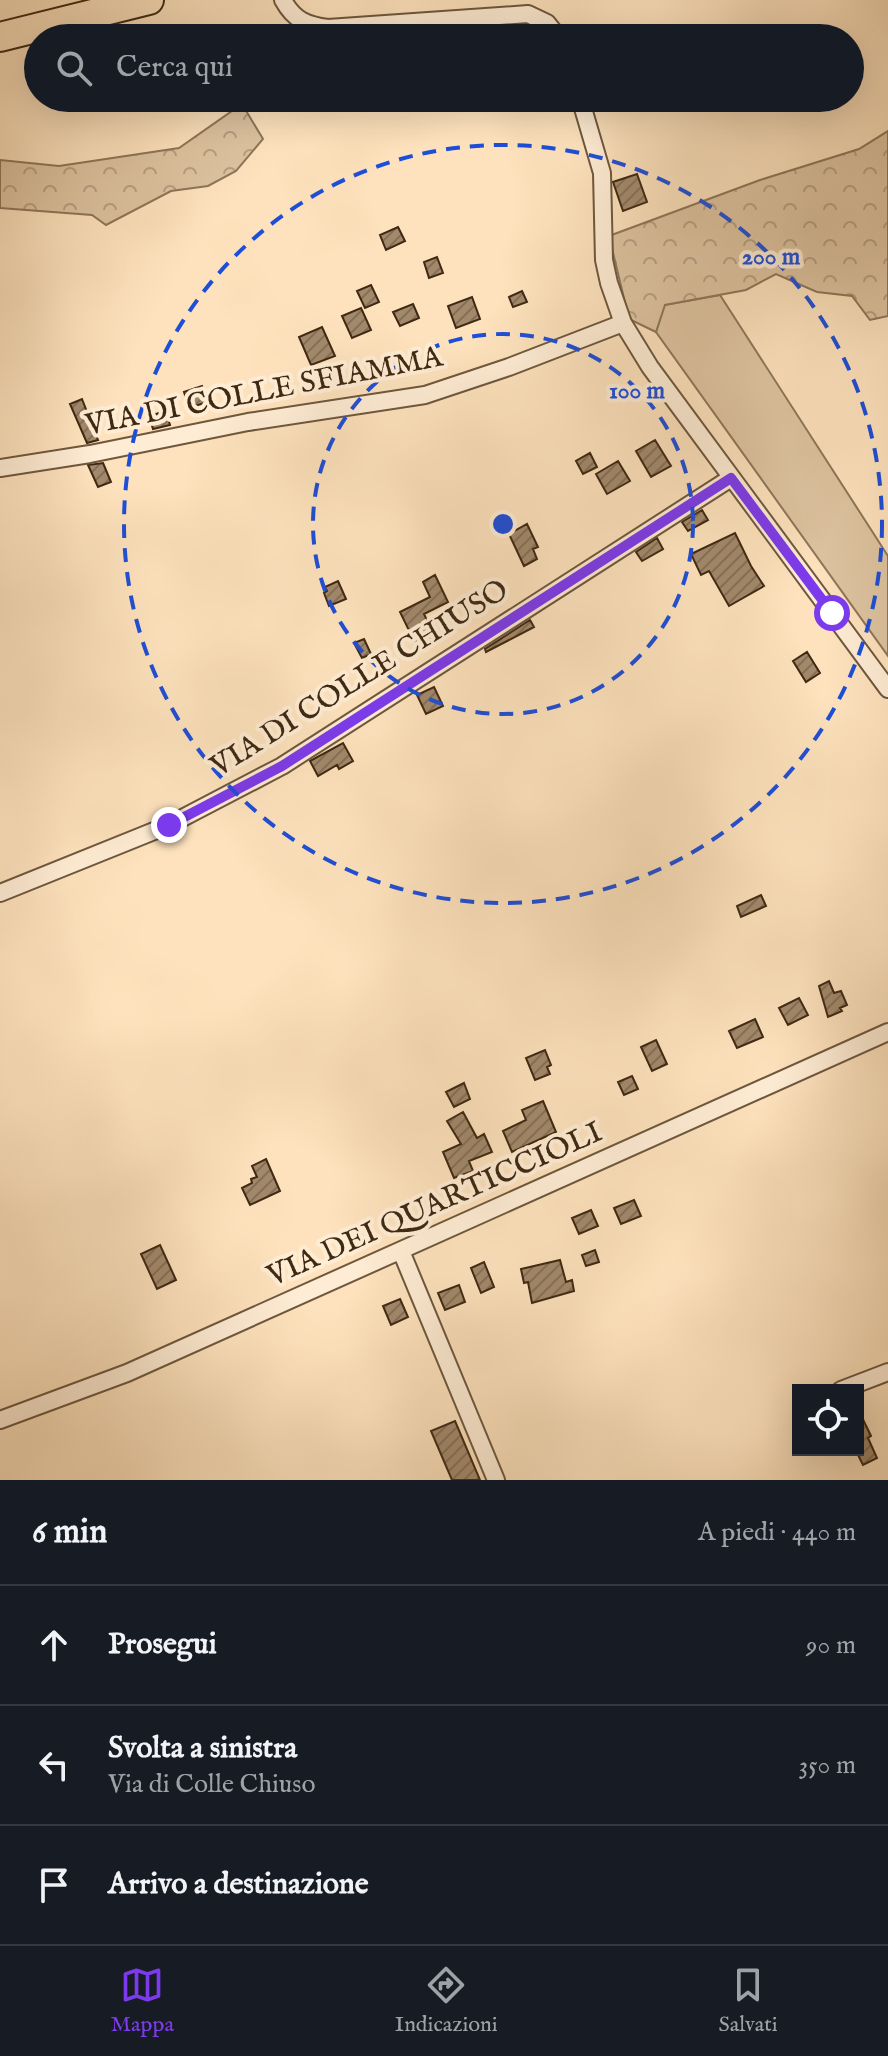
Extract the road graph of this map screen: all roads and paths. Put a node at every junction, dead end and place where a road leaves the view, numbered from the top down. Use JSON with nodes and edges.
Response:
{"nodes":[{"id":1,"x":149,"y":0,"type":"edge"},
{"id":2,"x":283,"y":0,"type":"edge"},
{"id":3,"x":52,"y":24,"type":"edge"},
{"id":4,"x":312,"y":24,"type":"edge"},
{"id":5,"x":385,"y":24,"type":"edge"},
{"id":6,"x":548,"y":24,"type":"edge"},
{"id":7,"x":24,"y":31,"type":"edge"},
{"id":8,"x":0,"y":37,"type":"edge"},
{"id":9,"x":584,"y":112,"type":"edge"},
{"id":10,"x":623,"y":323,"type":"junction"},
{"id":11,"x":0,"y":468,"type":"edge"},
{"id":12,"x":731,"y":478,"type":"junction"},
{"id":13,"x":888,"y":689,"type":"edge"},
{"id":14,"x":0,"y":893,"type":"edge"},
{"id":15,"x":888,"y":1032,"type":"edge"},
{"id":16,"x":401,"y":1251,"type":"junction"},
{"id":17,"x":888,"y":1372,"type":"edge"},
{"id":18,"x":857,"y":1384,"type":"edge"},
{"id":19,"x":0,"y":1420,"type":"edge"},
{"id":20,"x":496,"y":1480,"type":"edge"}],
"edges":[{"from":1,"to":3,"type":"highway"},
{"from":2,"to":4,"type":"street"},
{"from":5,"to":6,"type":"street"},
{"from":7,"to":8,"type":"highway"},
{"from":9,"to":10,"type":"street"},
{"from":10,"to":11,"type":"street","name":"VIA DI COLLE SFIAMMA"},
{"from":10,"to":12,"type":"street"},
{"from":12,"to":13,"type":"street"},
{"from":12,"to":14,"type":"street","name":"VIA DI COLLE CHIUSO"},
{"from":15,"to":16,"type":"street","name":"VIA DEI QUARTICCIOLI"},
{"from":16,"to":19,"type":"street","name":"VIA DEI QUARTICCIOLI"},
{"from":16,"to":20,"type":"street"},
{"from":17,"to":18,"type":"street"}]}
